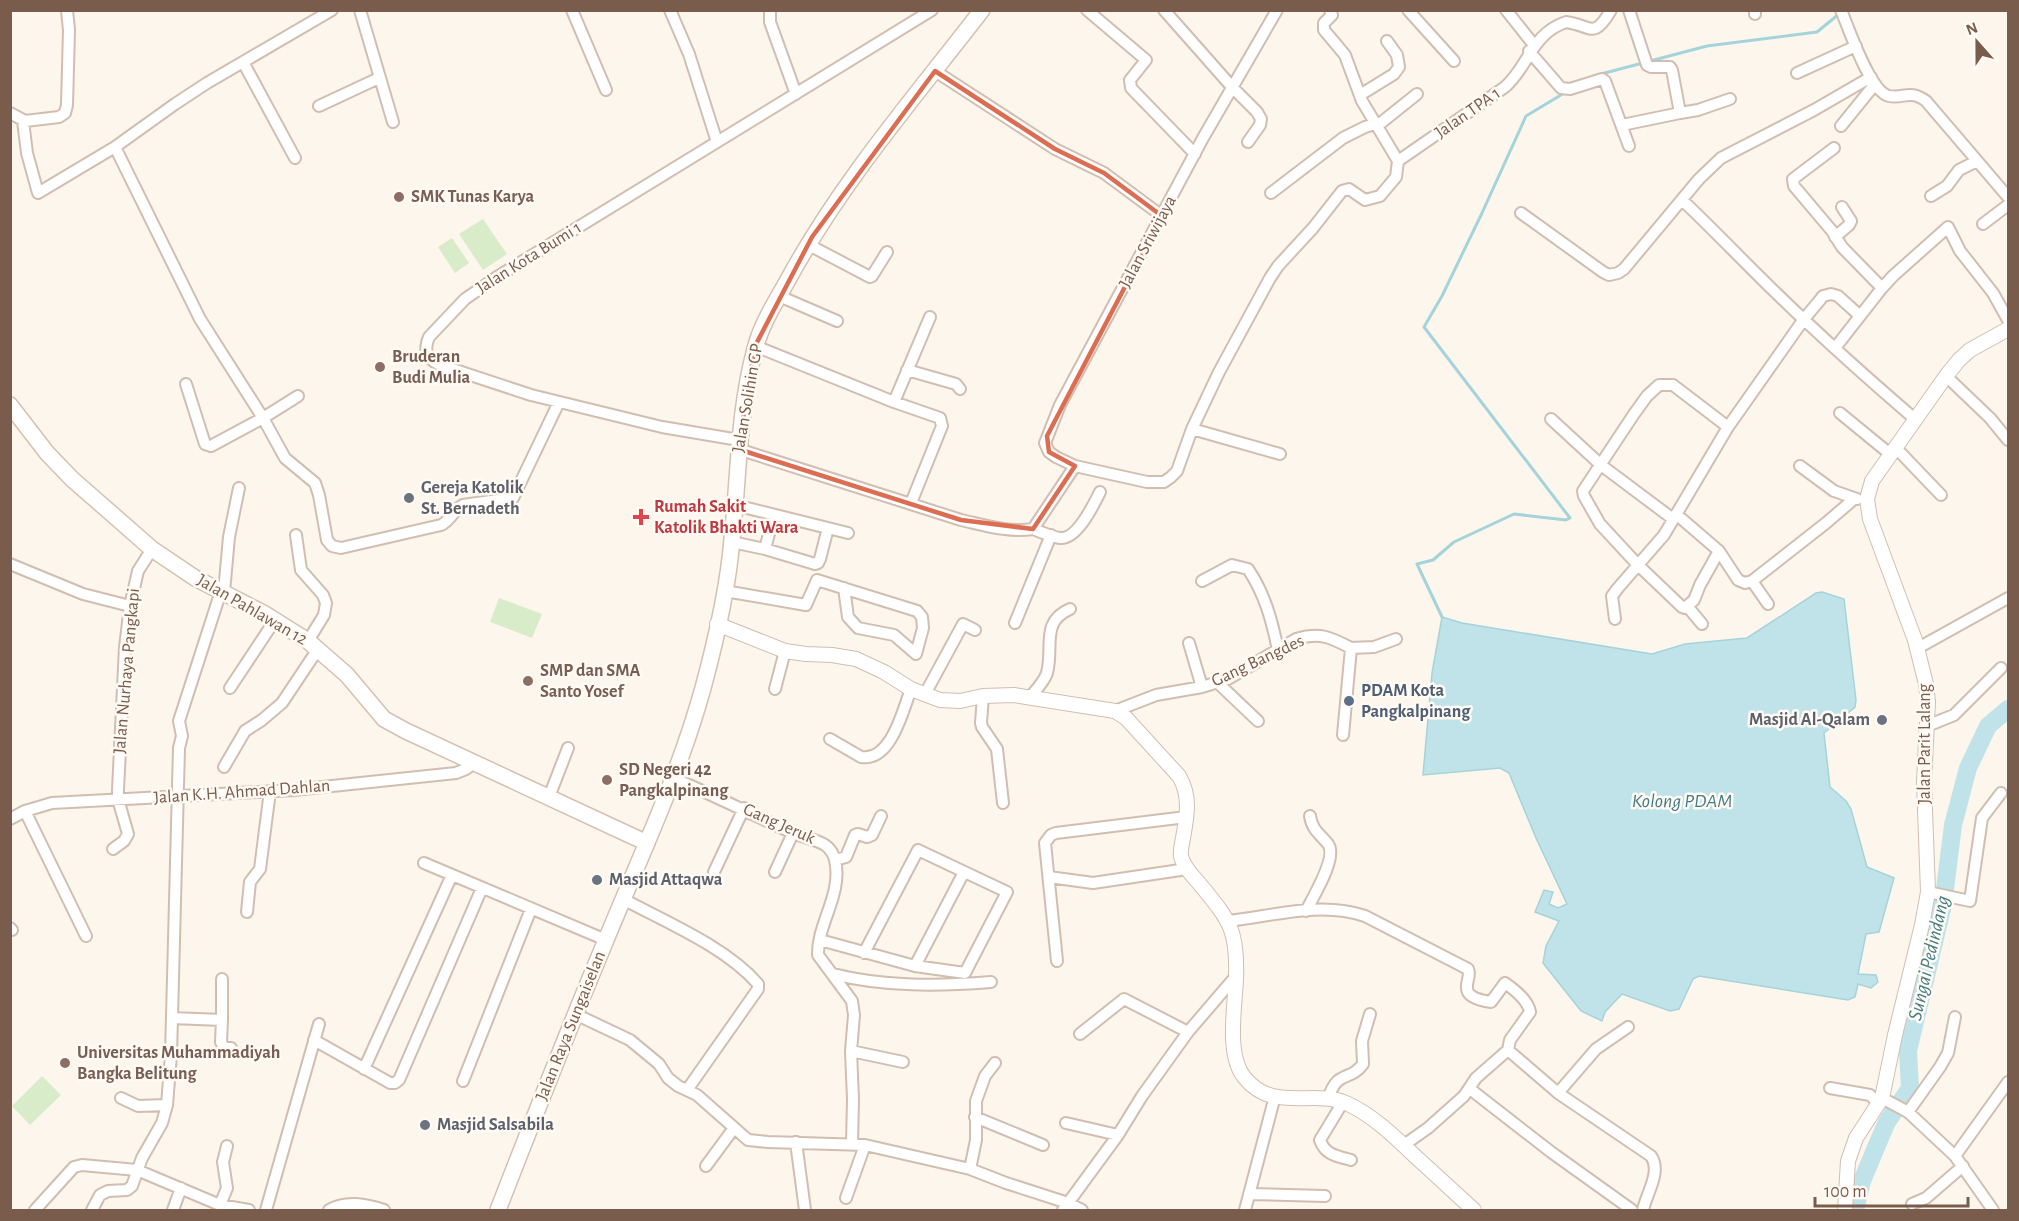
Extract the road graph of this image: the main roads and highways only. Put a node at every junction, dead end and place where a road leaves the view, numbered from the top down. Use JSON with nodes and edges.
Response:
{"nodes":[{"id":1,"x":982,"y":10,"type":"edge"},
{"id":2,"x":10,"y":405,"type":"edge"},
{"id":3,"x":647,"y":843,"type":"junction"},
{"id":4,"x":498,"y":1210,"type":"edge"}],
"edges":[{"from":1,"to":3,"type":"main road","name":"Jalan Solihin GP"},
{"from":2,"to":3,"type":"main road","name":"Jalan Pahlawan 12"},
{"from":3,"to":4,"type":"main road","name":"Jalan Raya Sungaiselan"}]}
